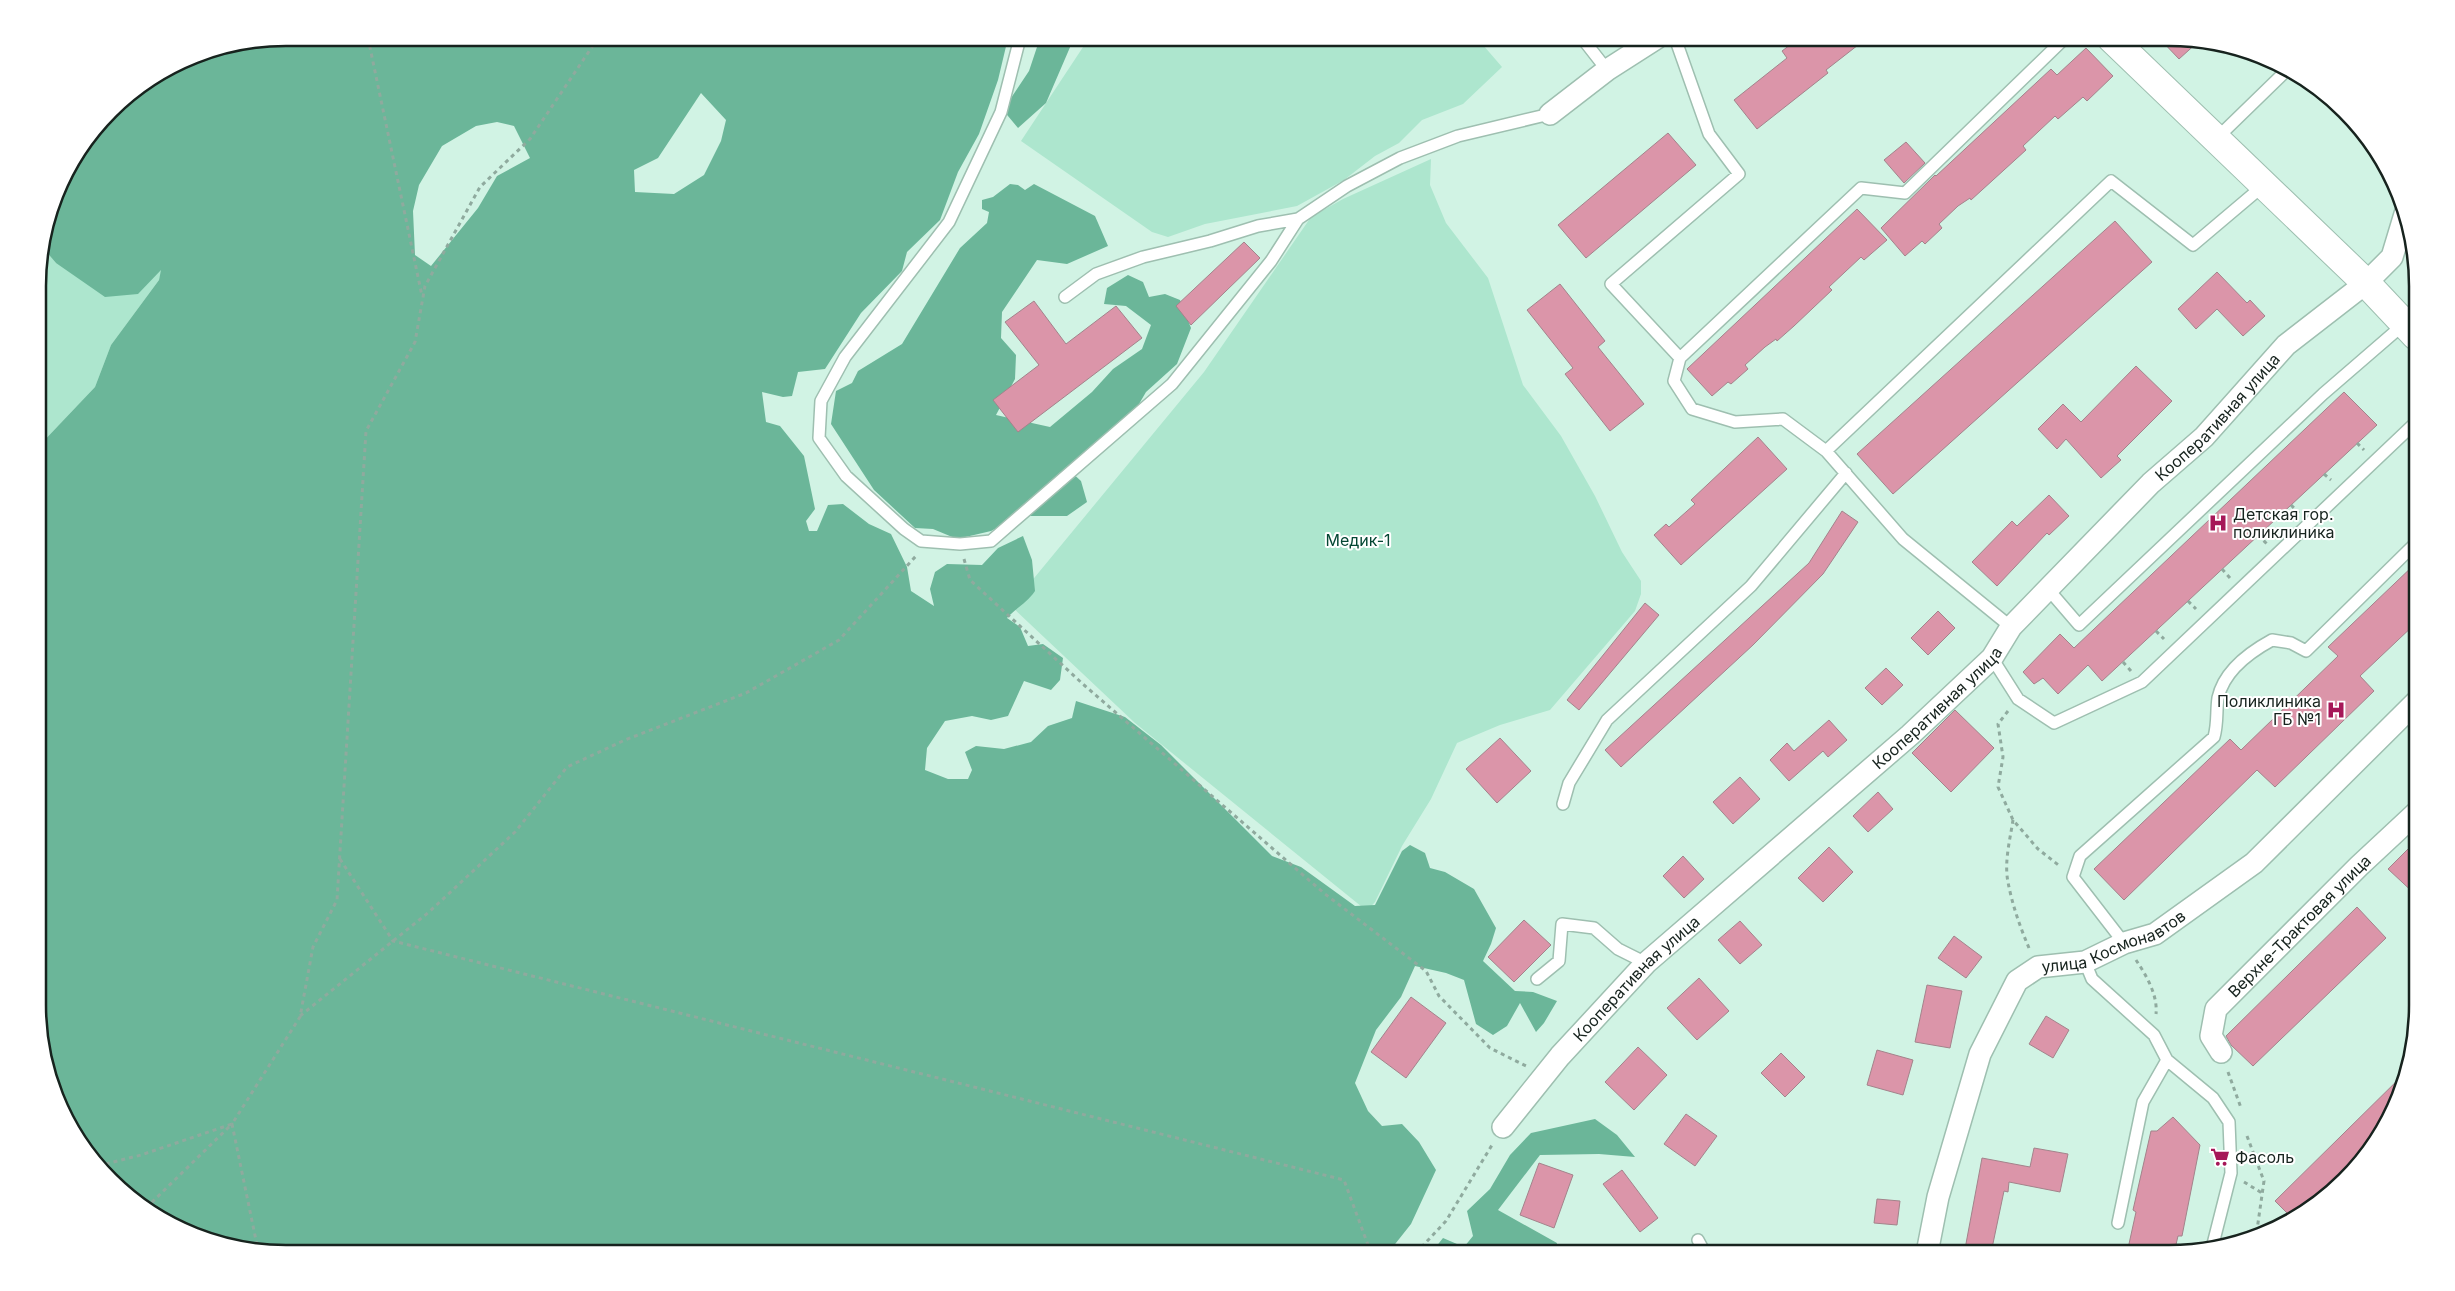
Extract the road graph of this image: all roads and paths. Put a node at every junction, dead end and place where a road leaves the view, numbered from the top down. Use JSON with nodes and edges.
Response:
{"nodes":[{"id":1,"x":370,"y":46,"type":"edge"},
{"id":2,"x":593,"y":46,"type":"edge"},
{"id":3,"x":1018,"y":46,"type":"edge"},
{"id":4,"x":1588,"y":46,"type":"edge"},
{"id":5,"x":1644,"y":46,"type":"edge"},
{"id":6,"x":1678,"y":46,"type":"edge"},
{"id":7,"x":2057,"y":46,"type":"edge"},
{"id":8,"x":2119,"y":46,"type":"edge"},
{"id":9,"x":1607,"y":70,"type":"junction"},
{"id":10,"x":2283,"y":75,"type":"edge"},
{"id":11,"x":1550,"y":114,"type":"joint"},
{"id":12,"x":2216,"y":139,"type":"junction"},
{"id":13,"x":2264,"y":185,"type":"junction"},
{"id":14,"x":1298,"y":219,"type":"junction"},
{"id":15,"x":2401,"y":226,"type":"edge"},
{"id":16,"x":2366,"y":283,"type":"junction"},
{"id":17,"x":1065,"y":297,"type":"dead end"},
{"id":18,"x":423,"y":300,"type":"junction"},
{"id":19,"x":2409,"y":329,"type":"edge"},
{"id":20,"x":2409,"y":331,"type":"edge"},
{"id":21,"x":1680,"y":358,"type":"junction"},
{"id":22,"x":2409,"y":429,"type":"edge"},
{"id":23,"x":1826,"y":451,"type":"junction"},
{"id":24,"x":1846,"y":473,"type":"junction"},
{"id":25,"x":921,"y":541,"type":"junction"},
{"id":26,"x":960,"y":544,"type":"junction"},
{"id":27,"x":2409,"y":550,"type":"edge"},
{"id":28,"x":2048,"y":589,"type":"junction"},
{"id":29,"x":2012,"y":627,"type":"junction"},
{"id":30,"x":1992,"y":658,"type":"junction"},
{"id":31,"x":2018,"y":699,"type":"junction"},
{"id":32,"x":2409,"y":709,"type":"edge"},
{"id":33,"x":1563,"y":804,"type":"dead end"},
{"id":34,"x":2409,"y":819,"type":"edge"},
{"id":35,"x":2013,"y":820,"type":"junction"},
{"id":36,"x":339,"y":859,"type":"junction"},
{"id":37,"x":2073,"y":877,"type":"junction"},
{"id":38,"x":393,"y":941,"type":"junction"},
{"id":39,"x":2124,"y":943,"type":"junction"},
{"id":40,"x":2084,"y":962,"type":"junction"},
{"id":41,"x":1646,"y":963,"type":"junction"},
{"id":42,"x":2038,"y":967,"type":"junction"},
{"id":43,"x":1537,"y":979,"type":"dead end"},
{"id":44,"x":300,"y":1017,"type":"junction"},
{"id":45,"x":2154,"y":1035,"type":"junction"},
{"id":46,"x":2221,"y":1052,"type":"dead end"},
{"id":47,"x":2167,"y":1060,"type":"junction"},
{"id":48,"x":1545,"y":1075,"type":"junction"},
{"id":49,"x":232,"y":1124,"type":"junction"},
{"id":50,"x":1503,"y":1127,"type":"joint"},
{"id":51,"x":107,"y":1164,"type":"edge"},
{"id":52,"x":151,"y":1203,"type":"edge"},
{"id":53,"x":2118,"y":1223,"type":"dead end"},
{"id":54,"x":1698,"y":1240,"type":"dead end"},
{"id":55,"x":2214,"y":1240,"type":"edge"},
{"id":56,"x":257,"y":1243,"type":"edge"},
{"id":57,"x":1368,"y":1245,"type":"edge"},
{"id":58,"x":1424,"y":1245,"type":"edge"},
{"id":59,"x":1701,"y":1245,"type":"edge"},
{"id":60,"x":1928,"y":1245,"type":"edge"}],
"edges":[{"from":1,"to":18,"type":"path"},
{"from":2,"to":18,"type":"path"},
{"from":3,"to":25,"type":"lane"},
{"from":4,"to":9,"type":"lane"},
{"from":5,"to":9,"type":"street"},
{"from":6,"to":21,"type":"lane"},
{"from":7,"to":21,"type":"lane"},
{"from":8,"to":12,"type":"street"},
{"from":9,"to":11,"type":"street"},
{"from":10,"to":12,"type":"lane"},
{"from":11,"to":14,"type":"lane"},
{"from":12,"to":13,"type":"street"},
{"from":13,"to":16,"type":"street"},
{"from":13,"to":23,"type":"lane"},
{"from":14,"to":17,"type":"lane"},
{"from":14,"to":26,"type":"lane"},
{"from":15,"to":16,"type":"street","name":"Кооперативная улица"},
{"from":16,"to":19,"type":"street"},
{"from":16,"to":28,"type":"street","name":"Кооперативная улица"},
{"from":18,"to":36,"type":"path"},
{"from":20,"to":28,"type":"lane"},
{"from":21,"to":23,"type":"lane"},
{"from":22,"to":31,"type":"lane"},
{"from":23,"to":24,"type":"lane"},
{"from":24,"to":29,"type":"lane"},
{"from":24,"to":33,"type":"lane"},
{"from":25,"to":26,"type":"lane"},
{"from":25,"to":38,"type":"path"},
{"from":26,"to":48,"type":"path"},
{"from":27,"to":37,"type":"lane"},
{"from":28,"to":29,"type":"street","name":"Кооперативная улица"},
{"from":29,"to":30,"type":"street","name":"Кооперативная улица"},
{"from":30,"to":31,"type":"lane"},
{"from":30,"to":41,"type":"street","name":"Кооперативная улица"},
{"from":31,"to":35,"type":"path"},
{"from":32,"to":39,"type":"street","name":"улица Космонавтов"},
{"from":34,"to":46,"type":"street","name":"Верхне-Трактовая улица"},
{"from":35,"to":37,"type":"path"},
{"from":35,"to":42,"type":"path"},
{"from":36,"to":38,"type":"path"},
{"from":36,"to":44,"type":"path"},
{"from":37,"to":39,"type":"lane"},
{"from":38,"to":44,"type":"path"},
{"from":38,"to":57,"type":"path"},
{"from":39,"to":40,"type":"street","name":"улица Космонавтов"},
{"from":39,"to":45,"type":"path"},
{"from":40,"to":42,"type":"street","name":"улица Космонавтов"},
{"from":40,"to":45,"type":"lane"},
{"from":41,"to":43,"type":"lane"},
{"from":41,"to":48,"type":"street","name":"Кооперативная улица"},
{"from":42,"to":60,"type":"street","name":"улица Космонавтов"},
{"from":44,"to":49,"type":"path"},
{"from":45,"to":47,"type":"lane"},
{"from":47,"to":53,"type":"lane"},
{"from":47,"to":55,"type":"lane"},
{"from":48,"to":50,"type":"street","name":"Кооперативная улица"},
{"from":49,"to":51,"type":"path"},
{"from":49,"to":52,"type":"path"},
{"from":49,"to":56,"type":"path"},
{"from":50,"to":58,"type":"path"},
{"from":54,"to":59,"type":"lane"}]}
